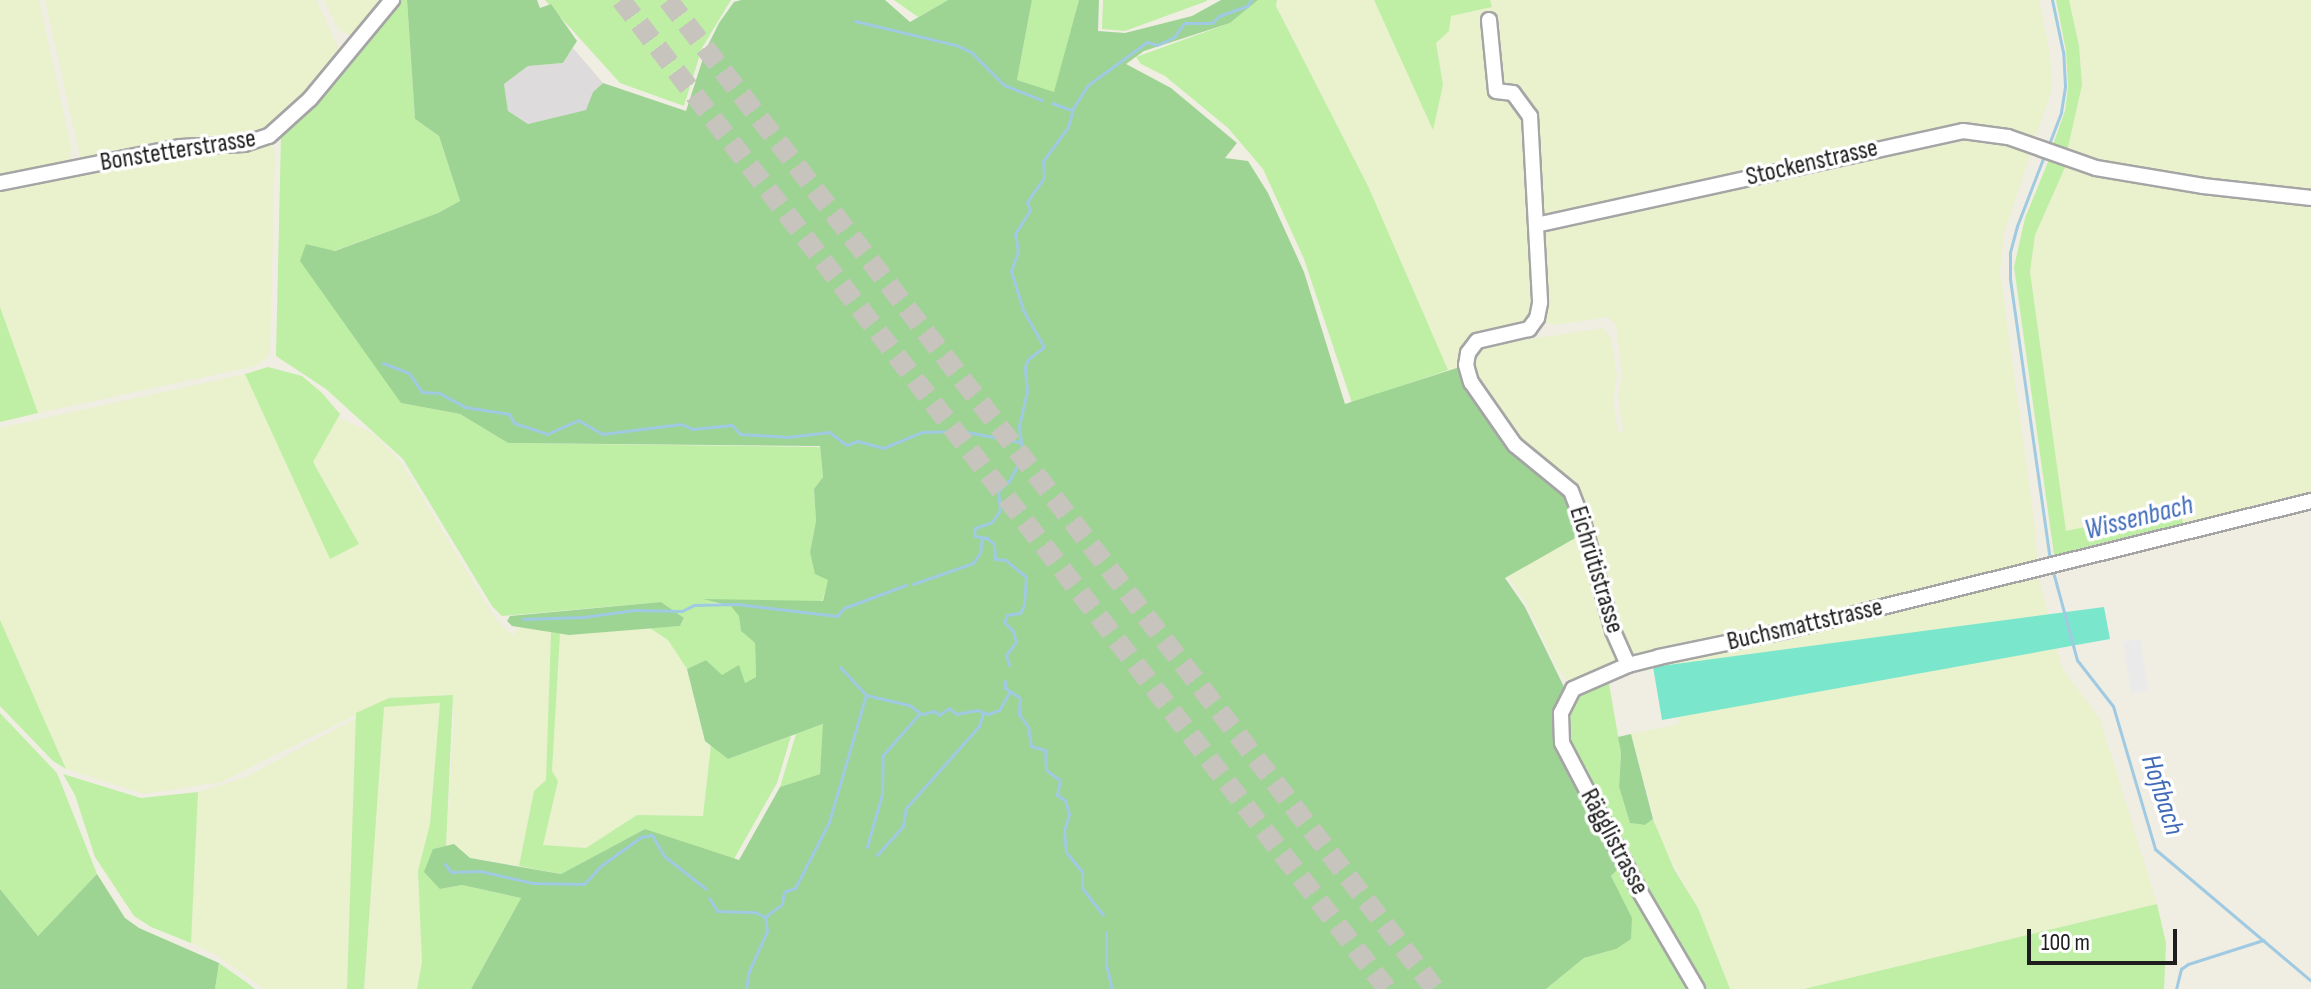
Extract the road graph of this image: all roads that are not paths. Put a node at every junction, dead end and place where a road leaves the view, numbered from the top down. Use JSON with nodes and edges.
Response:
{"nodes":[{"id":1,"x":392,"y":0,"type":"edge"},
{"id":2,"x":1489,"y":20,"type":"dead end"},
{"id":3,"x":0,"y":183,"type":"edge"},
{"id":4,"x":2311,"y":198,"type":"edge"},
{"id":5,"x":1536,"y":225,"type":"junction"},
{"id":6,"x":2311,"y":501,"type":"edge"},
{"id":7,"x":1628,"y":665,"type":"junction"},
{"id":8,"x":1573,"y":689,"type":"joint"},
{"id":9,"x":1697,"y":989,"type":"edge"}],
"edges":[{"from":1,"to":3,"type":"street","name":"Bonstetterstrasse"},
{"from":2,"to":5,"type":"street"},
{"from":4,"to":5,"type":"street","name":"Stockenstrasse"},
{"from":5,"to":7,"type":"street","name":"Eichrütistrasse"},
{"from":6,"to":7,"type":"street","name":"Buchsmattstrasse"},
{"from":7,"to":8,"type":"street","name":"Buchsmattstrasse"},
{"from":8,"to":9,"type":"street","name":"Rägglistrasse"}]}
